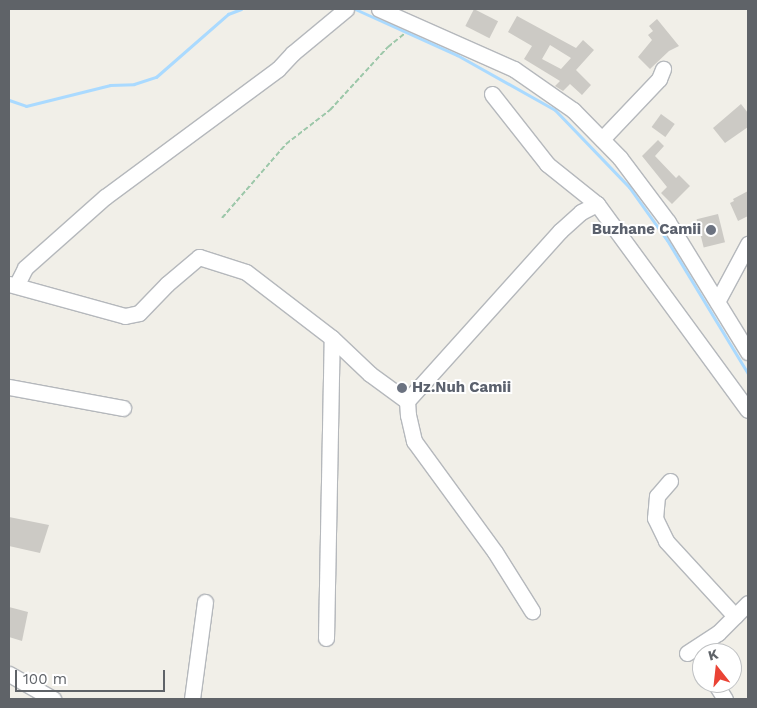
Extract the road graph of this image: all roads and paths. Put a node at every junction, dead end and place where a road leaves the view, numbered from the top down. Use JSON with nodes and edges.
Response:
{"nodes":[{"id":1,"x":346,"y":9,"type":"edge"},
{"id":2,"x":379,"y":9,"type":"edge"},
{"id":3,"x":399,"y":38,"type":"dead end"},
{"id":4,"x":663,"y":68,"type":"dead end"},
{"id":5,"x":492,"y":94,"type":"dead end"},
{"id":6,"x":602,"y":139,"type":"junction"},
{"id":7,"x":598,"y":204,"type":"junction"},
{"id":8,"x":222,"y":218,"type":"dead end"},
{"id":9,"x":748,"y":244,"type":"edge"},
{"id":10,"x":13,"y":284,"type":"edge"},
{"id":11,"x":718,"y":300,"type":"junction"},
{"id":12,"x":332,"y":338,"type":"junction"},
{"id":13,"x":748,"y":352,"type":"edge"},
{"id":14,"x":9,"y":387,"type":"edge"},
{"id":15,"x":407,"y":401,"type":"junction"},
{"id":16,"x":124,"y":408,"type":"dead end"},
{"id":17,"x":748,"y":410,"type":"edge"},
{"id":18,"x":670,"y":481,"type":"dead end"},
{"id":19,"x":205,"y":602,"type":"dead end"},
{"id":20,"x":748,"y":603,"type":"edge"},
{"id":21,"x":532,"y":610,"type":"dead end"},
{"id":22,"x":735,"y":616,"type":"junction"},
{"id":23,"x":326,"y":638,"type":"dead end"},
{"id":24,"x":707,"y":643,"type":"edge"},
{"id":25,"x":692,"y":652,"type":"edge"},
{"id":26,"x":687,"y":653,"type":"dead end"},
{"id":27,"x":9,"y":674,"type":"edge"},
{"id":28,"x":54,"y":699,"type":"edge"},
{"id":29,"x":192,"y":699,"type":"edge"}],
"edges":[{"from":1,"to":10,"type":"street"},
{"from":2,"to":6,"type":"street"},
{"from":3,"to":8,"type":"path"},
{"from":4,"to":6,"type":"street"},
{"from":5,"to":7,"type":"street"},
{"from":6,"to":11,"type":"street"},
{"from":7,"to":15,"type":"street"},
{"from":7,"to":17,"type":"street"},
{"from":9,"to":11,"type":"street"},
{"from":10,"to":12,"type":"street"},
{"from":11,"to":13,"type":"street"},
{"from":12,"to":15,"type":"street"},
{"from":12,"to":23,"type":"street"},
{"from":14,"to":16,"type":"street"},
{"from":15,"to":21,"type":"street"},
{"from":18,"to":22,"type":"street"},
{"from":19,"to":29,"type":"street"},
{"from":20,"to":22,"type":"street"},
{"from":22,"to":24,"type":"street"},
{"from":25,"to":26,"type":"street"},
{"from":27,"to":28,"type":"street"}]}
